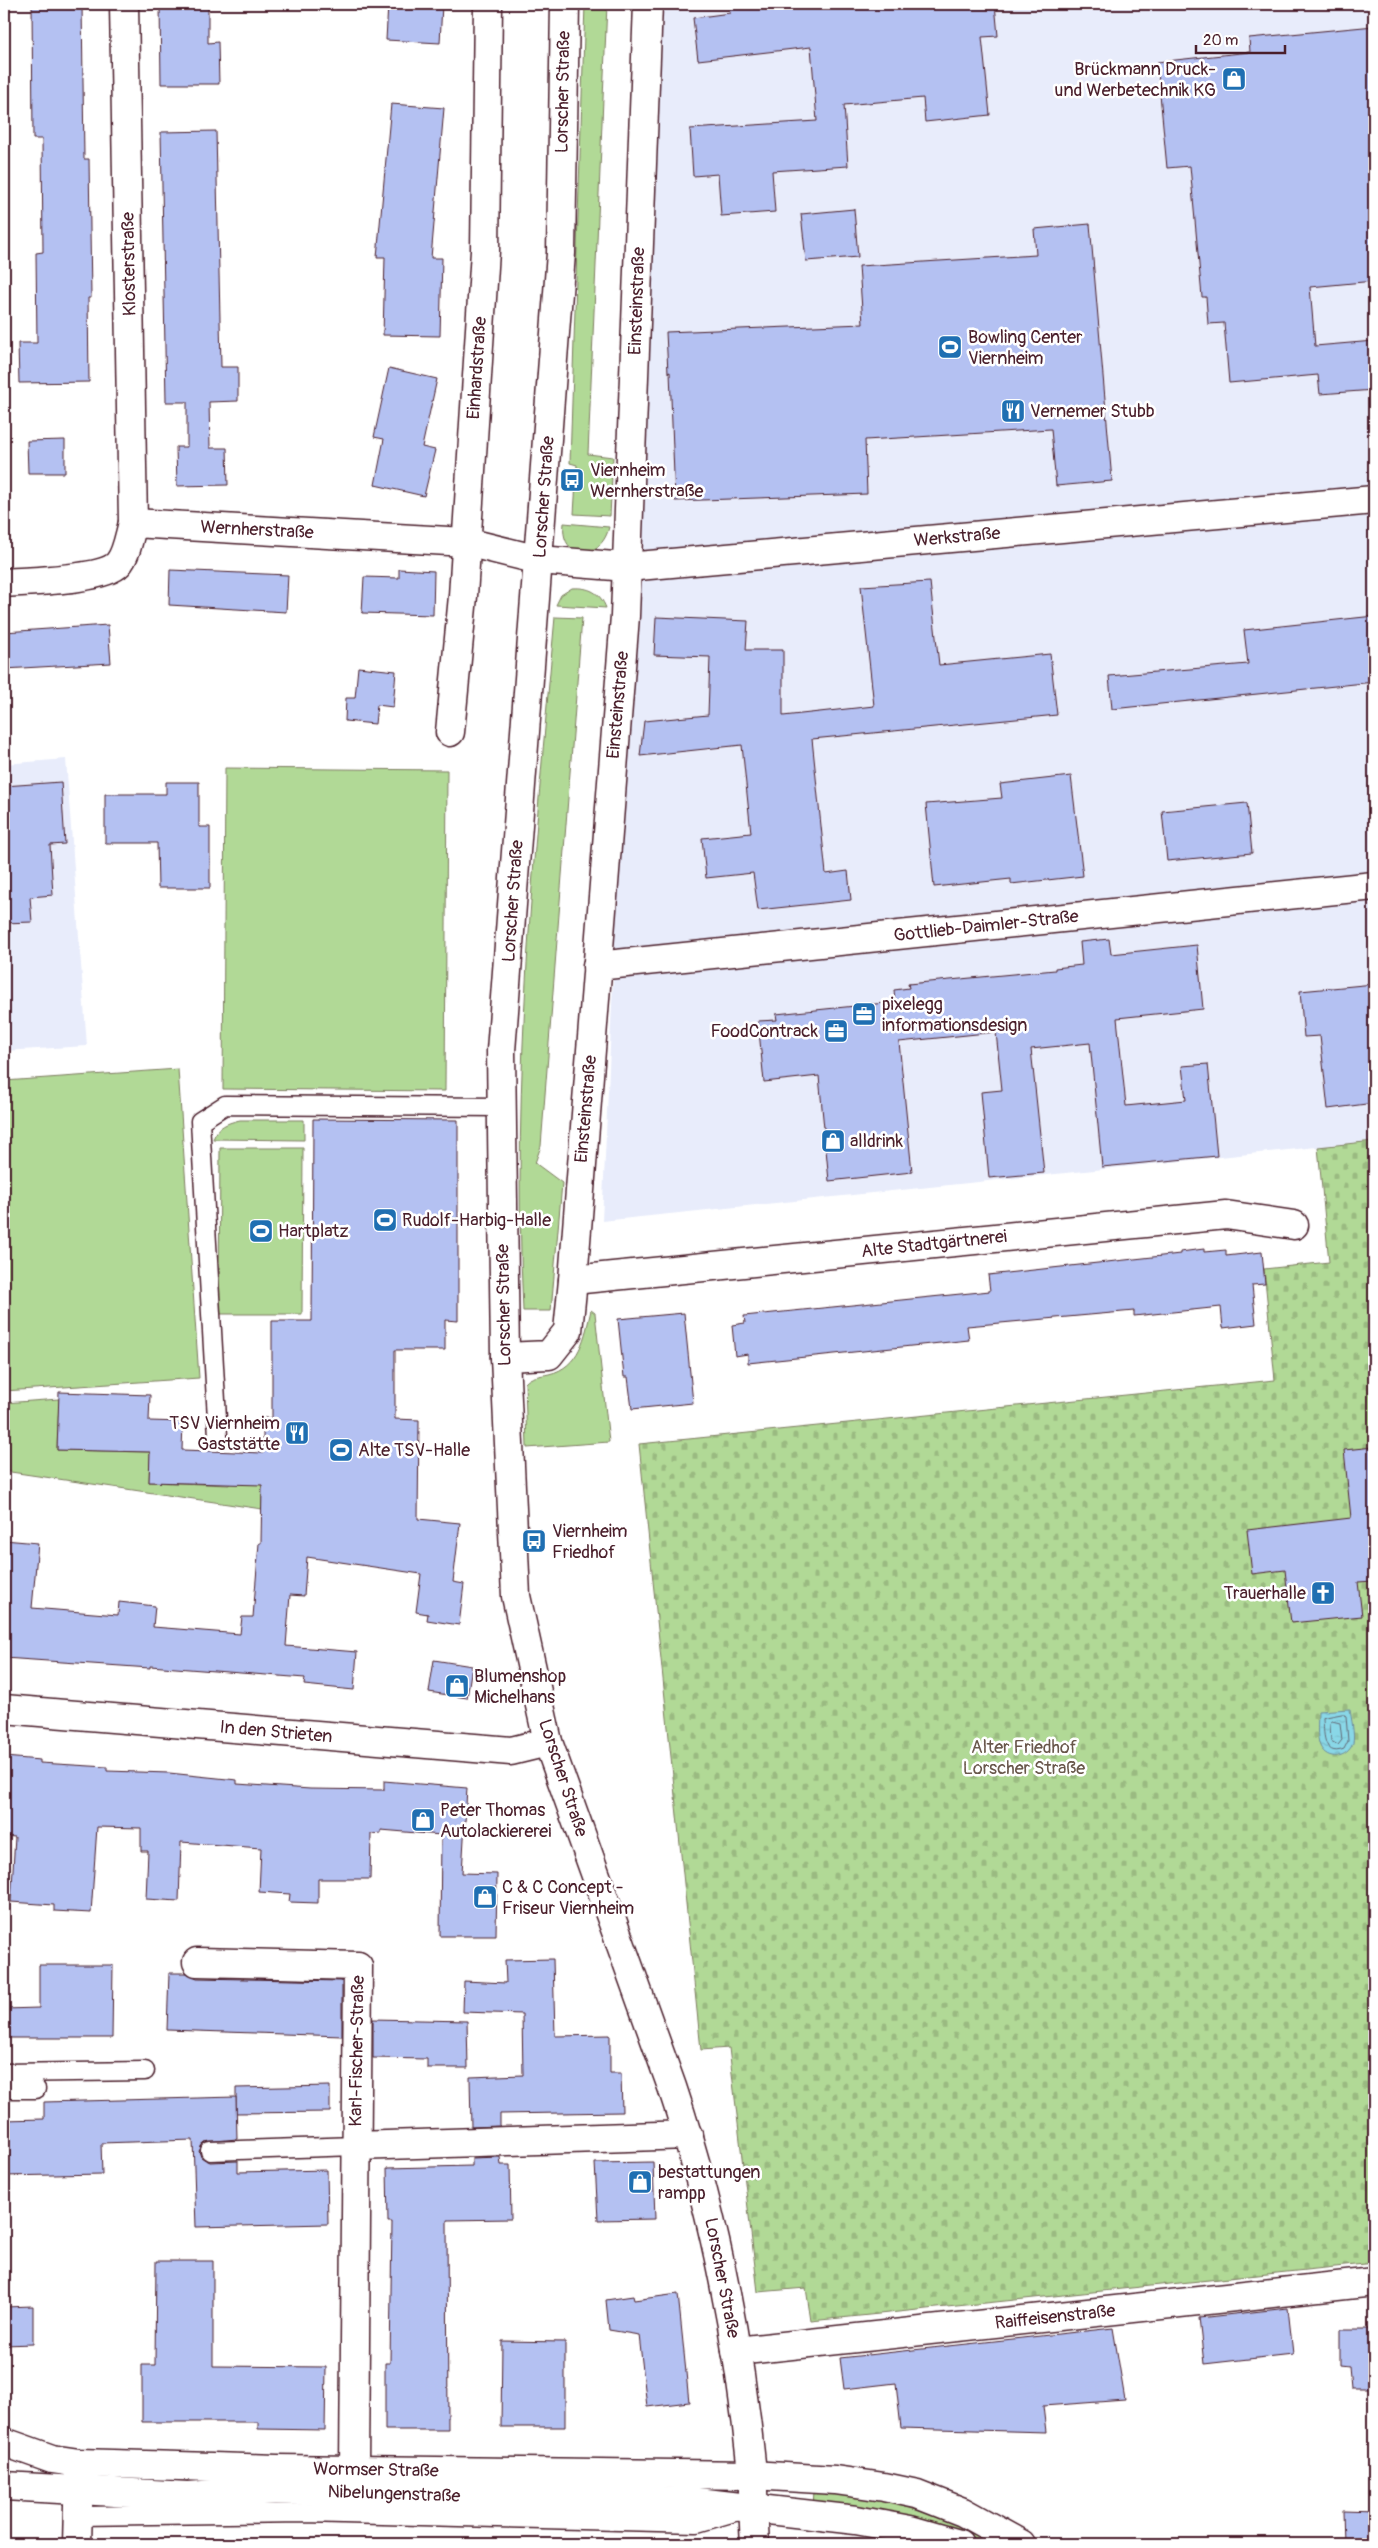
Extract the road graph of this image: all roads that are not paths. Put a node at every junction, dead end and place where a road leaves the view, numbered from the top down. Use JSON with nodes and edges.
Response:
{"nodes":[{"id":1,"x":124,"y":4,"type":"edge"},
{"id":2,"x":488,"y":4,"type":"edge"},
{"id":3,"x":565,"y":4,"type":"edge"},
{"id":4,"x":648,"y":4,"type":"edge"},
{"id":5,"x":1374,"y":500,"type":"edge"},
{"id":6,"x":133,"y":524,"type":"junction"},
{"id":7,"x":466,"y":542,"type":"junction"},
{"id":8,"x":539,"y":560,"type":"junction"},
{"id":9,"x":627,"y":567,"type":"junction"},
{"id":10,"x":4,"y":583,"type":"edge"},
{"id":11,"x":450,"y":732,"type":"dead end"},
{"id":12,"x":1374,"y":886,"type":"edge"},
{"id":13,"x":597,"y":966,"type":"junction"},
{"id":14,"x":502,"y":1108,"type":"junction"},
{"id":15,"x":1294,"y":1225,"type":"dead end"},
{"id":16,"x":573,"y":1280,"type":"junction"},
{"id":17,"x":504,"y":1357,"type":"junction"},
{"id":18,"x":218,"y":1436,"type":"dead end"},
{"id":19,"x":4,"y":1709,"type":"edge"},
{"id":20,"x":548,"y":1742,"type":"junction"},
{"id":21,"x":197,"y":1962,"type":"dead end"},
{"id":22,"x":145,"y":2071,"type":"dead end"},
{"id":23,"x":4,"y":2073,"type":"edge"},
{"id":24,"x":4,"y":2089,"type":"edge"},
{"id":25,"x":36,"y":2089,"type":"dead end"},
{"id":26,"x":688,"y":2135,"type":"junction"},
{"id":27,"x":356,"y":2146,"type":"junction"},
{"id":28,"x":210,"y":2151,"type":"dead end"},
{"id":29,"x":1374,"y":2282,"type":"edge"},
{"id":30,"x":736,"y":2352,"type":"junction"},
{"id":31,"x":4,"y":2442,"type":"edge"},
{"id":32,"x":354,"y":2469,"type":"junction"},
{"id":33,"x":752,"y":2475,"type":"junction"},
{"id":34,"x":79,"y":2476,"type":"junction"},
{"id":35,"x":4,"y":2486,"type":"edge"},
{"id":36,"x":754,"y":2507,"type":"junction"},
{"id":37,"x":78,"y":2516,"type":"junction"},
{"id":38,"x":77,"y":2544,"type":"edge"},
{"id":39,"x":755,"y":2544,"type":"edge"},
{"id":40,"x":960,"y":2544,"type":"edge"},
{"id":41,"x":1021,"y":2544,"type":"edge"}],
"edges":[{"from":1,"to":6,"type":"street","name":"Klosterstraße"},
{"from":2,"to":7,"type":"street","name":"Einhardstraße"},
{"from":3,"to":8,"type":"street","name":"Lorscher Straße"},
{"from":4,"to":9,"type":"street","name":"Einsteinstraße"},
{"from":5,"to":9,"type":"street","name":"Werkstraße"},
{"from":6,"to":7,"type":"street","name":"Wernherstraße"},
{"from":6,"to":10,"type":"street"},
{"from":7,"to":8,"type":"street","name":"Wernherstraße"},
{"from":7,"to":11,"type":"street","name":"Einhardstraße"},
{"from":8,"to":9,"type":"street","name":"Werkstraße"},
{"from":8,"to":14,"type":"street","name":"Lorscher Straße"},
{"from":9,"to":13,"type":"street","name":"Einsteinstraße"},
{"from":12,"to":13,"type":"street","name":"Gottlieb-Daimler-Straße"},
{"from":13,"to":16,"type":"street","name":"Einsteinstraße"},
{"from":14,"to":17,"type":"street","name":"Lorscher Straße"},
{"from":14,"to":18,"type":"lane"},
{"from":15,"to":16,"type":"street","name":"Alte Stadtgärtnerei"},
{"from":16,"to":17,"type":"street","name":"Einsteinstraße"},
{"from":17,"to":20,"type":"street","name":"Lorscher Straße"},
{"from":19,"to":20,"type":"street","name":"In den Strieten"},
{"from":20,"to":26,"type":"street","name":"Lorscher Straße"},
{"from":21,"to":27,"type":"street","name":"Karl-Fischer-Straße"},
{"from":22,"to":23,"type":"lane"},
{"from":24,"to":25,"type":"lane"},
{"from":26,"to":27,"type":"street","name":"Karl-Fischer-Straße"},
{"from":26,"to":30,"type":"street","name":"Lorscher Straße"},
{"from":27,"to":28,"type":"lane"},
{"from":27,"to":32,"type":"street","name":"Karl-Fischer-Straße"},
{"from":29,"to":30,"type":"street","name":"Raiffeisenstraße"},
{"from":30,"to":33,"type":"street","name":"Lorscher Straße"},
{"from":31,"to":34,"type":"street","name":"Wormser Straße"},
{"from":32,"to":33,"type":"street","name":"Wormser Straße"},
{"from":32,"to":34,"type":"street","name":"Wormser Straße"},
{"from":33,"to":36,"type":"street","name":"Lorscher Straße"},
{"from":33,"to":41,"type":"street","name":"Wormser Straße"},
{"from":34,"to":35,"type":"street","name":"Nibelungenstraße"},
{"from":34,"to":36,"type":"street","name":"Nibelungenstraße"},
{"from":34,"to":37,"type":"street"},
{"from":36,"to":37,"type":"lane"},
{"from":36,"to":39,"type":"street","name":"Lorscher Straße"},
{"from":36,"to":40,"type":"street","name":"Nibelungenstraße"},
{"from":37,"to":38,"type":"street"}]}
